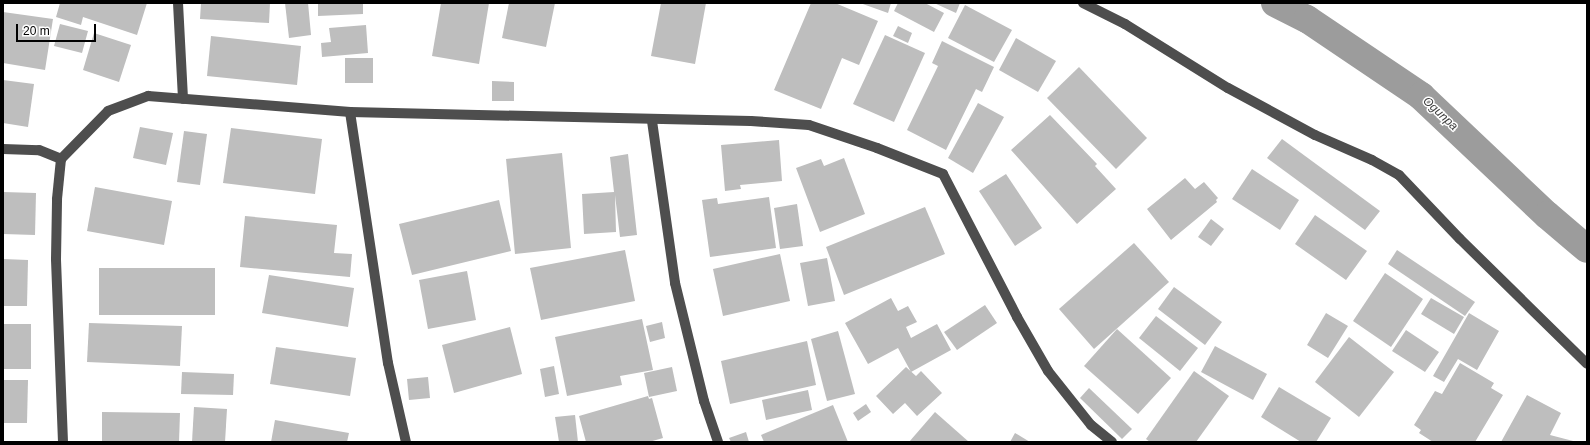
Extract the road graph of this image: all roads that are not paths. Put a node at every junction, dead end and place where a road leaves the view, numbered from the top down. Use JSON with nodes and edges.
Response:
{"nodes":[{"id":1,"x":178,"y":3,"type":"edge"},
{"id":2,"x":1083,"y":3,"type":"edge"},
{"id":3,"x":183,"y":99,"type":"junction"},
{"id":4,"x":350,"y":112,"type":"junction"},
{"id":5,"x":652,"y":120,"type":"junction"},
{"id":6,"x":3,"y":149,"type":"edge"},
{"id":7,"x":61,"y":159,"type":"junction"},
{"id":8,"x":1587,"y":364,"type":"edge"},
{"id":9,"x":63,"y":442,"type":"edge"},
{"id":10,"x":406,"y":442,"type":"edge"},
{"id":11,"x":718,"y":442,"type":"edge"},
{"id":12,"x":1112,"y":442,"type":"edge"}],
"edges":[{"from":1,"to":3,"type":"street"},
{"from":2,"to":8,"type":"street"},
{"from":3,"to":4,"type":"street"},
{"from":3,"to":7,"type":"street"},
{"from":4,"to":5,"type":"street"},
{"from":4,"to":10,"type":"street"},
{"from":5,"to":11,"type":"street"},
{"from":5,"to":12,"type":"street"},
{"from":6,"to":7,"type":"street"},
{"from":7,"to":9,"type":"street"}]}
